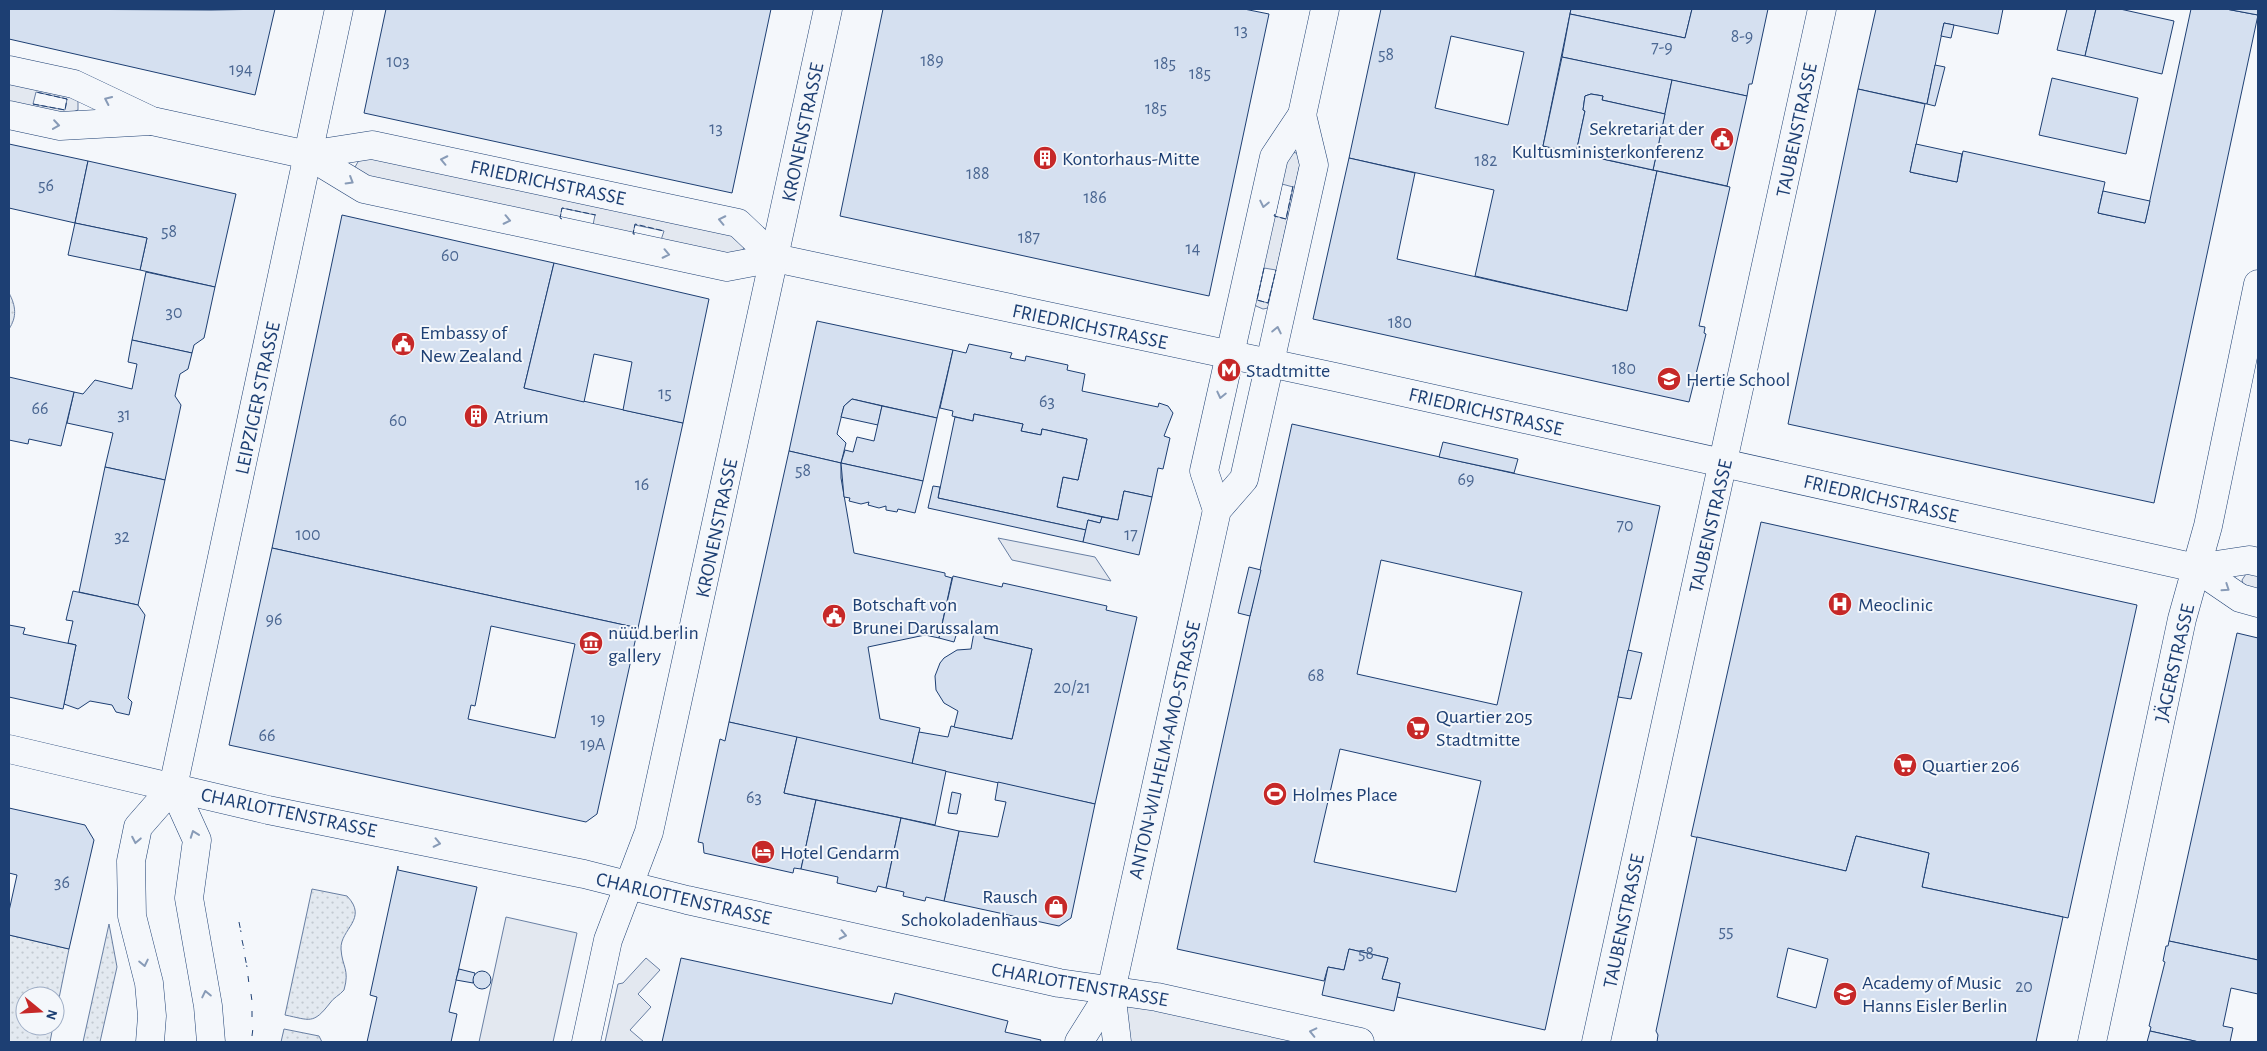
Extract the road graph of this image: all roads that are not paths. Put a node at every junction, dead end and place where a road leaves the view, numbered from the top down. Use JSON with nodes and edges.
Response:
{"nodes":[{"id":1,"x":339,"y":9,"type":"edge"},
{"id":2,"x":828,"y":9,"type":"edge"},
{"id":3,"x":1325,"y":9,"type":"edge"},
{"id":4,"x":1822,"y":9,"type":"edge"},
{"id":5,"x":9,"y":70,"type":"edge"},
{"id":6,"x":9,"y":115,"type":"edge"},
{"id":7,"x":1302,"y":115,"type":"junction"},
{"id":8,"x":152,"y":121,"type":"junction"},
{"id":9,"x":308,"y":156,"type":"junction"},
{"id":10,"x":775,"y":258,"type":"junction"},
{"id":11,"x":2258,"y":284,"type":"edge"},
{"id":12,"x":1230,"y":356,"type":"junction"},
{"id":13,"x":1270,"y":364,"type":"junction"},
{"id":14,"x":1724,"y":464,"type":"junction"},
{"id":15,"x":1217,"y":510,"type":"junction"},
{"id":16,"x":2258,"y":562,"type":"edge"},
{"id":17,"x":2196,"y":568,"type":"junction"},
{"id":18,"x":2258,"y":602,"type":"edge"},
{"id":19,"x":9,"y":749,"type":"edge"},
{"id":20,"x":173,"y":787,"type":"junction"},
{"id":21,"x":629,"y":885,"type":"junction"},
{"id":22,"x":1111,"y":990,"type":"junction"},
{"id":23,"x":150,"y":1042,"type":"edge"},
{"id":24,"x":211,"y":1042,"type":"edge"},
{"id":25,"x":586,"y":1042,"type":"edge"},
{"id":26,"x":1079,"y":1042,"type":"edge"},
{"id":27,"x":1117,"y":1042,"type":"edge"},
{"id":28,"x":1360,"y":1042,"type":"edge"},
{"id":29,"x":1596,"y":1042,"type":"edge"},
{"id":30,"x":2092,"y":1042,"type":"edge"}],
"edges":[{"from":1,"to":9,"type":"street","name":"LEIPZIGER STRASSE"},
{"from":2,"to":10,"type":"street","name":"KRONENSTRASSE"},
{"from":3,"to":7,"type":"street","name":"ANTON-WILHELM-AMO-STRASSE"},
{"from":4,"to":14,"type":"street","name":"TAUBENSTRASSE"},
{"from":8,"to":5,"type":"street","name":"FRIEDRICHSTRASSE","one_way":true},
{"from":6,"to":8,"type":"street","name":"FRIEDRICHSTRASSE","one_way":true},
{"from":7,"to":12,"type":"street","name":"ANTON-WILHELM-AMO-STRASSE","one_way":true},
{"from":13,"to":7,"type":"street","name":"ANTON-WILHELM-AMO-STRASSE","one_way":true},
{"from":8,"to":9,"type":"street","name":"FRIEDRICHSTRASSE"},
{"from":9,"to":10,"type":"street","name":"FRIEDRICHSTRASSE","one_way":true},
{"from":10,"to":9,"type":"street","name":"FRIEDRICHSTRASSE","one_way":true},
{"from":9,"to":20,"type":"street","name":"LEIPZIGER STRASSE"},
{"from":10,"to":12,"type":"street","name":"FRIEDRICHSTRASSE"},
{"from":10,"to":21,"type":"street","name":"KRONENSTRASSE"},
{"from":11,"to":17,"type":"street","name":"JÄGERSTRASSE"},
{"from":12,"to":13,"type":"street","name":"FRIEDRICHSTRASSE"},
{"from":12,"to":15,"type":"street","name":"ANTON-WILHELM-AMO-STRASSE","one_way":true},
{"from":13,"to":14,"type":"street","name":"FRIEDRICHSTRASSE"},
{"from":13,"to":15,"type":"street","name":"ANTON-WILHELM-AMO-STRASSE"},
{"from":14,"to":17,"type":"street","name":"FRIEDRICHSTRASSE"},
{"from":14,"to":29,"type":"street","name":"TAUBENSTRASSE"},
{"from":15,"to":22,"type":"street","name":"ANTON-WILHELM-AMO-STRASSE"},
{"from":16,"to":17,"type":"street","name":"FRIEDRICHSTRASSE"},
{"from":17,"to":18,"type":"street","name":"FRIEDRICHSTRASSE","one_way":true},
{"from":17,"to":30,"type":"street","name":"JÄGERSTRASSE"},
{"from":19,"to":20,"type":"street","name":"CHARLOTTENSTRASSE"},
{"from":20,"to":21,"type":"street","name":"CHARLOTTENSTRASSE","one_way":true},
{"from":20,"to":23,"type":"street","name":"LEIPZIGER STRASSE","one_way":true},
{"from":24,"to":20,"type":"street","one_way":true},
{"from":21,"to":22,"type":"street","name":"CHARLOTTENSTRASSE","one_way":true},
{"from":21,"to":25,"type":"street","name":"KRONENSTRASSE"},
{"from":22,"to":26,"type":"street","name":"ANTON-WILHELM-AMO-STRASSE"},
{"from":22,"to":27,"type":"street","name":"ANTON-WILHELM-AMO-STRASSE"},
{"from":28,"to":22,"type":"street","name":"CHARLOTTENSTRASSE","one_way":true}]}
